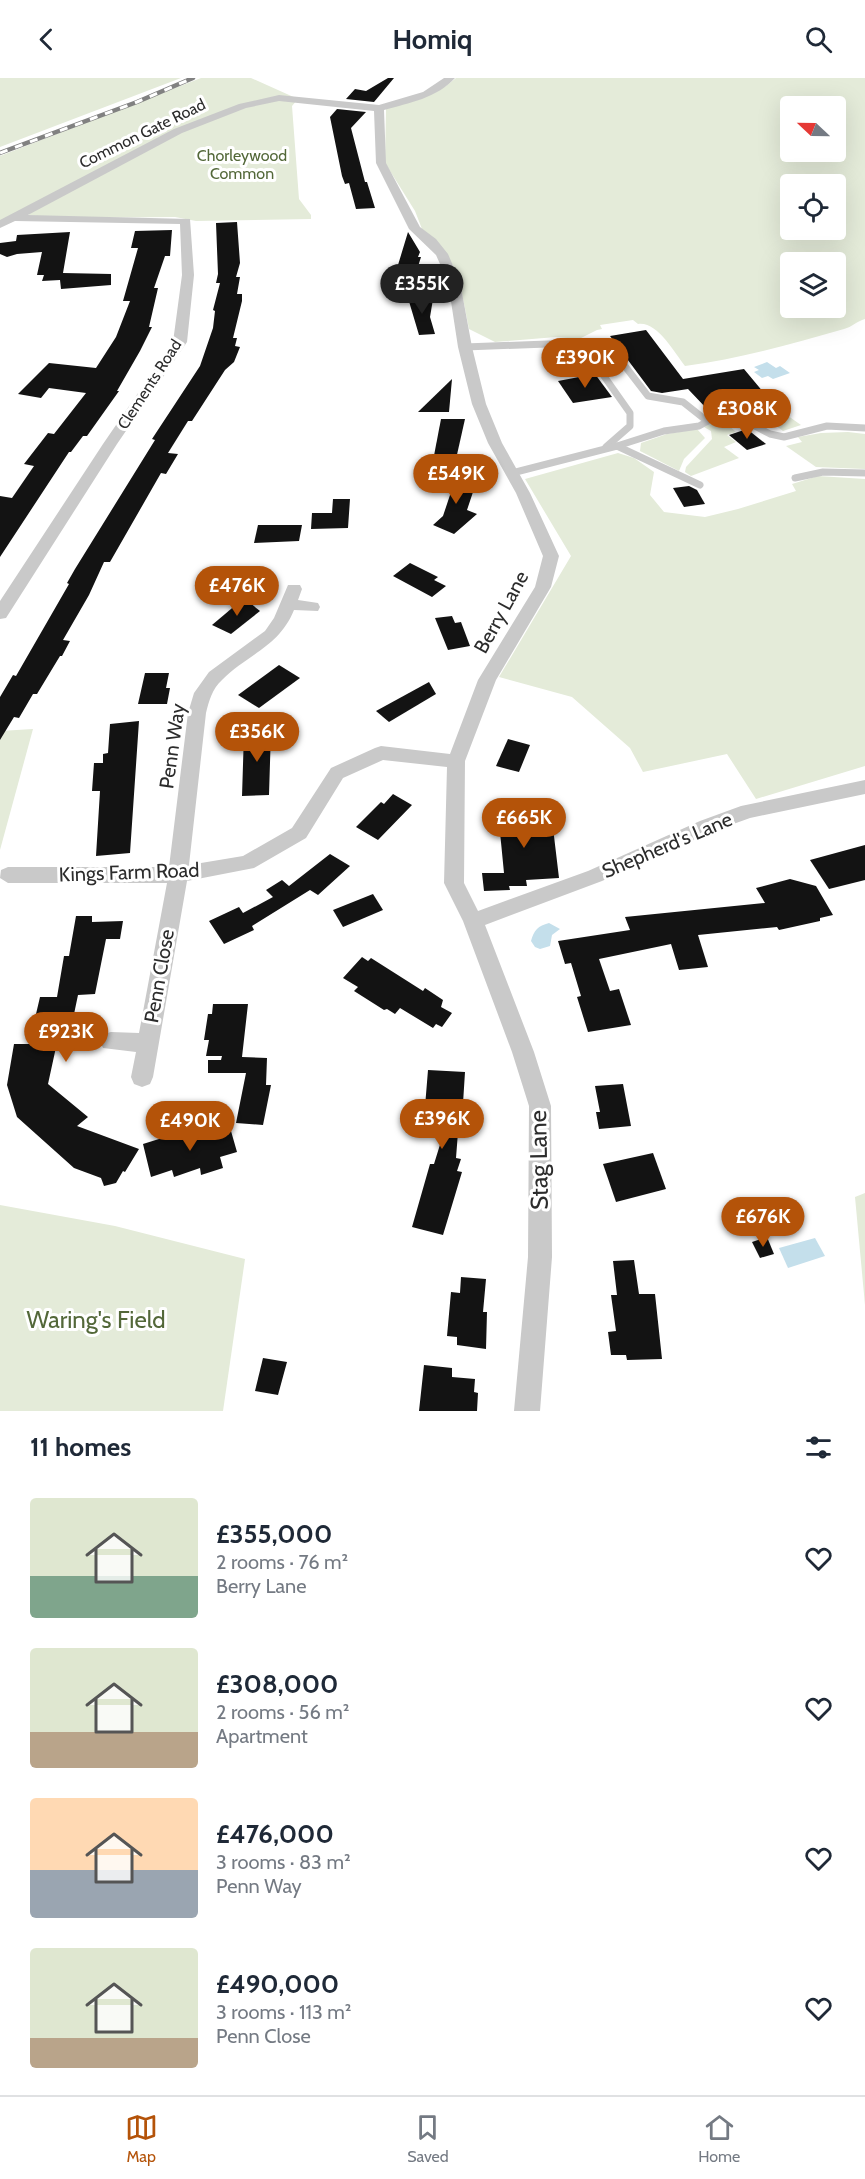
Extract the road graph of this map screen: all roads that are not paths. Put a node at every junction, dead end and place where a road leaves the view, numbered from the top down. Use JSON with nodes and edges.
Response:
{"nodes":[{"id":1,"x":450,"y":78,"type":"edge"},
{"id":2,"x":379,"y":108,"type":"junction"},
{"id":3,"x":14,"y":218,"type":"junction"},
{"id":4,"x":0,"y":225,"type":"edge"},
{"id":5,"x":592,"y":346,"type":"junction"},
{"id":6,"x":465,"y":347,"type":"junction"},
{"id":7,"x":707,"y":421,"type":"junction"},
{"id":8,"x":865,"y":428,"type":"edge"},
{"id":9,"x":617,"y":446,"type":"junction"},
{"id":10,"x":606,"y":447,"type":"junction"},
{"id":11,"x":865,"y":472,"type":"edge"},
{"id":12,"x":512,"y":474,"type":"junction"},
{"id":13,"x":795,"y":478,"type":"dead end"},
{"id":14,"x":700,"y":485,"type":"dead end"},
{"id":15,"x":312,"y":607,"type":"dead end"},
{"id":16,"x":0,"y":614,"type":"edge"},
{"id":17,"x":456,"y":761,"type":"junction"},
{"id":18,"x":865,"y":787,"type":"edge"},
{"id":19,"x":8,"y":875,"type":"dead end"},
{"id":20,"x":178,"y":875,"type":"junction"},
{"id":21,"x":473,"y":921,"type":"junction"},
{"id":22,"x":111,"y":1041,"type":"dead end"},
{"id":23,"x":147,"y":1043,"type":"junction"},
{"id":24,"x":142,"y":1077,"type":"dead end"},
{"id":25,"x":527,"y":1411,"type":"edge"}],
"edges":[{"from":1,"to":2,"type":"street"},
{"from":2,"to":3,"type":"street","name":"Common Gate Road"},
{"from":2,"to":6,"type":"street","name":"Berry Lane"},
{"from":3,"to":4,"type":"street","name":"Common Gate Road"},
{"from":3,"to":16,"type":"street","name":"Clements Road"},
{"from":5,"to":6,"type":"lane"},
{"from":5,"to":7,"type":"lane"},
{"from":5,"to":10,"type":"lane"},
{"from":6,"to":12,"type":"street","name":"Berry Lane"},
{"from":7,"to":8,"type":"lane"},
{"from":7,"to":9,"type":"lane"},
{"from":9,"to":10,"type":"lane"},
{"from":9,"to":14,"type":"lane"},
{"from":10,"to":12,"type":"lane"},
{"from":11,"to":13,"type":"lane"},
{"from":12,"to":17,"type":"street","name":"Berry Lane"},
{"from":15,"to":20,"type":"street","name":"Penn Way"},
{"from":17,"to":20,"type":"street","name":"Kings Farm Road"},
{"from":17,"to":21,"type":"street","name":"Berry Lane"},
{"from":18,"to":21,"type":"street","name":"Shepherd's Lane"},
{"from":19,"to":20,"type":"street","name":"Kings Farm Road"},
{"from":20,"to":23,"type":"street","name":"Penn Close"},
{"from":21,"to":25,"type":"street","name":"Stag Lane"},
{"from":22,"to":23,"type":"street"},
{"from":23,"to":24,"type":"street","name":"Penn Close"}]}
